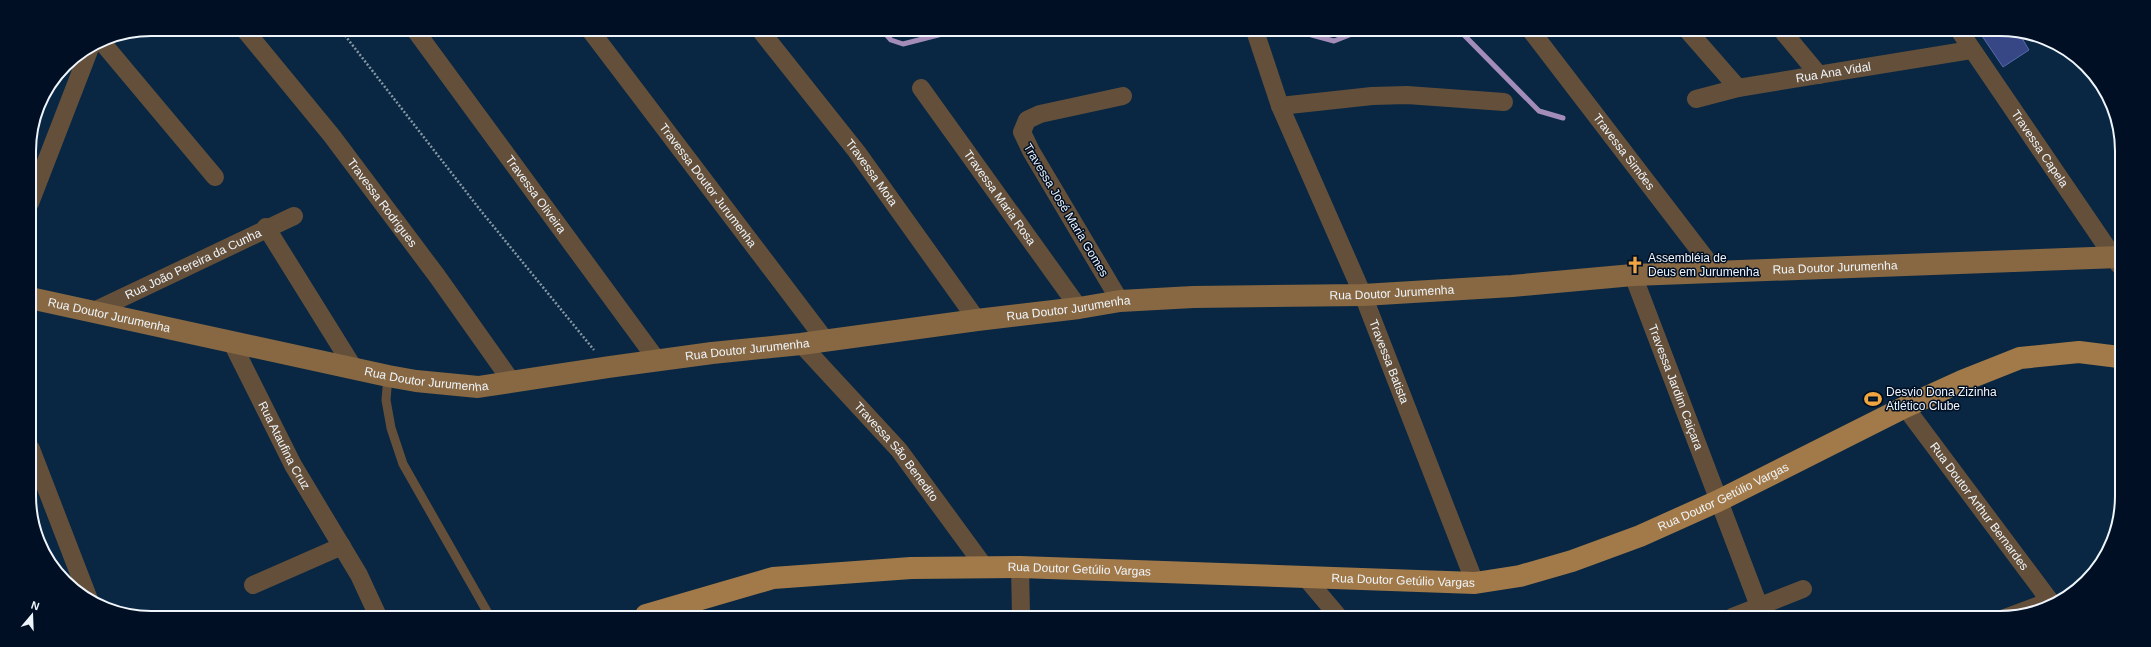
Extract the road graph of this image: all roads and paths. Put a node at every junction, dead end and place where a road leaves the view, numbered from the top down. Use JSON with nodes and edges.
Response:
{"nodes":[{"id":1,"x":250,"y":36,"type":"edge"},
{"id":2,"x":345,"y":36,"type":"edge"},
{"id":3,"x":418,"y":36,"type":"edge"},
{"id":4,"x":595,"y":36,"type":"edge"},
{"id":5,"x":765,"y":36,"type":"edge"},
{"id":6,"x":1257,"y":36,"type":"edge"},
{"id":7,"x":1535,"y":36,"type":"edge"},
{"id":8,"x":1692,"y":36,"type":"edge"},
{"id":9,"x":1787,"y":36,"type":"edge"},
{"id":10,"x":1963,"y":36,"type":"edge"},
{"id":11,"x":105,"y":46,"type":"edge"},
{"id":12,"x":1971,"y":50,"type":"junction"},
{"id":13,"x":87,"y":55,"type":"edge"},
{"id":14,"x":1820,"y":75,"type":"junction"},
{"id":15,"x":920,"y":88,"type":"dead end"},
{"id":16,"x":1738,"y":88,"type":"junction"},
{"id":17,"x":1124,"y":96,"type":"dead end"},
{"id":18,"x":1696,"y":98,"type":"dead end"},
{"id":19,"x":1504,"y":102,"type":"dead end"},
{"id":20,"x":1280,"y":106,"type":"junction"},
{"id":21,"x":215,"y":177,"type":"dead end"},
{"id":22,"x":36,"y":188,"type":"edge"},
{"id":23,"x":294,"y":216,"type":"dead end"},
{"id":24,"x":266,"y":227,"type":"junction"},
{"id":25,"x":2115,"y":256,"type":"edge"},
{"id":26,"x":2115,"y":260,"type":"edge"},
{"id":27,"x":1716,"y":272,"type":"junction"},
{"id":28,"x":1633,"y":274,"type":"junction"},
{"id":29,"x":1363,"y":295,"type":"junction"},
{"id":30,"x":36,"y":299,"type":"edge"},
{"id":31,"x":1120,"y":301,"type":"junction"},
{"id":32,"x":1079,"y":308,"type":"junction"},
{"id":33,"x":92,"y":312,"type":"junction"},
{"id":34,"x":977,"y":320,"type":"junction"},
{"id":35,"x":826,"y":341,"type":"junction"},
{"id":36,"x":232,"y":343,"type":"junction"},
{"id":37,"x":801,"y":344,"type":"junction"},
{"id":38,"x":2115,"y":356,"type":"edge"},
{"id":39,"x":657,"y":360,"type":"junction"},
{"id":40,"x":608,"y":367,"type":"junction"},
{"id":41,"x":355,"y":370,"type":"junction"},
{"id":42,"x":388,"y":376,"type":"junction"},
{"id":43,"x":512,"y":382,"type":"junction"},
{"id":44,"x":1905,"y":407,"type":"junction"},
{"id":45,"x":36,"y":462,"type":"edge"},
{"id":46,"x":1718,"y":501,"type":"junction"},
{"id":47,"x":342,"y":546,"type":"junction"},
{"id":48,"x":984,"y":566,"type":"junction"},
{"id":49,"x":1020,"y":567,"type":"junction"},
{"id":50,"x":1305,"y":578,"type":"junction"},
{"id":51,"x":1476,"y":582,"type":"junction"},
{"id":52,"x":253,"y":585,"type":"dead end"},
{"id":53,"x":1803,"y":589,"type":"dead end"},
{"id":54,"x":86,"y":590,"type":"edge"},
{"id":55,"x":2049,"y":600,"type":"edge"},
{"id":56,"x":1759,"y":606,"type":"junction"},
{"id":57,"x":376,"y":611,"type":"edge"},
{"id":58,"x":487,"y":611,"type":"edge"},
{"id":59,"x":660,"y":611,"type":"edge"},
{"id":60,"x":1021,"y":611,"type":"edge"},
{"id":61,"x":1334,"y":611,"type":"edge"},
{"id":62,"x":1747,"y":611,"type":"edge"}],
"edges":[{"from":1,"to":43,"type":"street","name":"Travessa Rodrigues"},
{"from":2,"to":40,"type":"path"},
{"from":3,"to":39,"type":"street","name":"Travessa Oliveira"},
{"from":4,"to":35,"type":"street","name":"Travessa Doutor Jurumenha"},
{"from":5,"to":34,"type":"street","name":"Travessa Mota"},
{"from":6,"to":20,"type":"street","name":"Travessa Batista"},
{"from":7,"to":27,"type":"street","name":"Travessa Simões"},
{"from":8,"to":16,"type":"street"},
{"from":9,"to":14,"type":"street"},
{"from":10,"to":12,"type":"street","name":"Travessa Capela"},
{"from":11,"to":21,"type":"street"},
{"from":12,"to":14,"type":"street","name":"Rua Ana Vidal"},
{"from":12,"to":25,"type":"street","name":"Travessa Capela"},
{"from":13,"to":22,"type":"street"},
{"from":14,"to":16,"type":"street","name":"Rua Ana Vidal"},
{"from":15,"to":32,"type":"street","name":"Travessa Maria Rosa"},
{"from":16,"to":18,"type":"street","name":"Rua Ana Vidal"},
{"from":17,"to":31,"type":"street","name":"Travessa José Maria Gomes"},
{"from":19,"to":20,"type":"street"},
{"from":20,"to":29,"type":"street","name":"Travessa Batista"},
{"from":23,"to":24,"type":"street","name":"Rua João Pereira da Cunha"},
{"from":24,"to":33,"type":"street","name":"Rua João Pereira da Cunha"},
{"from":24,"to":41,"type":"street"},
{"from":26,"to":27,"type":"main road","name":"Rua Doutor Jurumenha"},
{"from":27,"to":28,"type":"main road","name":"Rua Doutor Jurumenha"},
{"from":28,"to":29,"type":"main road","name":"Rua Doutor Jurumenha"},
{"from":28,"to":46,"type":"street","name":"Travessa Jardim Caiçara"},
{"from":29,"to":31,"type":"main road","name":"Rua Doutor Jurumenha"},
{"from":29,"to":51,"type":"street","name":"Travessa Batista"},
{"from":30,"to":33,"type":"main road","name":"Rua Doutor Jurumenha"},
{"from":31,"to":32,"type":"main road","name":"Rua Doutor Jurumenha"},
{"from":32,"to":34,"type":"main road","name":"Rua Doutor Jurumenha"},
{"from":33,"to":36,"type":"main road","name":"Rua Doutor Jurumenha"},
{"from":34,"to":35,"type":"main road","name":"Rua Doutor Jurumenha"},
{"from":35,"to":37,"type":"main road","name":"Rua Doutor Jurumenha"},
{"from":36,"to":41,"type":"main road","name":"Rua Doutor Jurumenha"},
{"from":36,"to":47,"type":"street","name":"Rua Ataufina Cruz"},
{"from":37,"to":39,"type":"main road","name":"Rua Doutor Jurumenha"},
{"from":37,"to":48,"type":"street","name":"Travessa São Benedito"},
{"from":38,"to":44,"type":"main road","name":"Rua Doutor Getúlio Vargas"},
{"from":39,"to":40,"type":"main road","name":"Rua Doutor Jurumenha"},
{"from":40,"to":43,"type":"main road","name":"Rua Doutor Jurumenha"},
{"from":41,"to":42,"type":"main road","name":"Rua Doutor Jurumenha"},
{"from":42,"to":43,"type":"main road","name":"Rua Doutor Jurumenha"},
{"from":42,"to":58,"type":"lane"},
{"from":44,"to":46,"type":"main road","name":"Rua Doutor Getúlio Vargas"},
{"from":44,"to":55,"type":"street","name":"Rua Doutor Arthur Bernardes"},
{"from":45,"to":54,"type":"street"},
{"from":46,"to":51,"type":"main road","name":"Rua Doutor Getúlio Vargas"},
{"from":46,"to":56,"type":"street","name":"Travessa Jardim Caiçara"},
{"from":47,"to":52,"type":"street"},
{"from":47,"to":57,"type":"street","name":"Rua Ataufina Cruz"},
{"from":48,"to":49,"type":"main road","name":"Rua Doutor Getúlio Vargas"},
{"from":48,"to":59,"type":"main road","name":"Rua Doutor Getúlio Vargas"},
{"from":49,"to":50,"type":"main road","name":"Rua Doutor Getúlio Vargas"},
{"from":49,"to":60,"type":"street"},
{"from":50,"to":51,"type":"main road","name":"Rua Doutor Getúlio Vargas"},
{"from":50,"to":61,"type":"street"},
{"from":53,"to":56,"type":"street"},
{"from":56,"to":62,"type":"street"}]}
